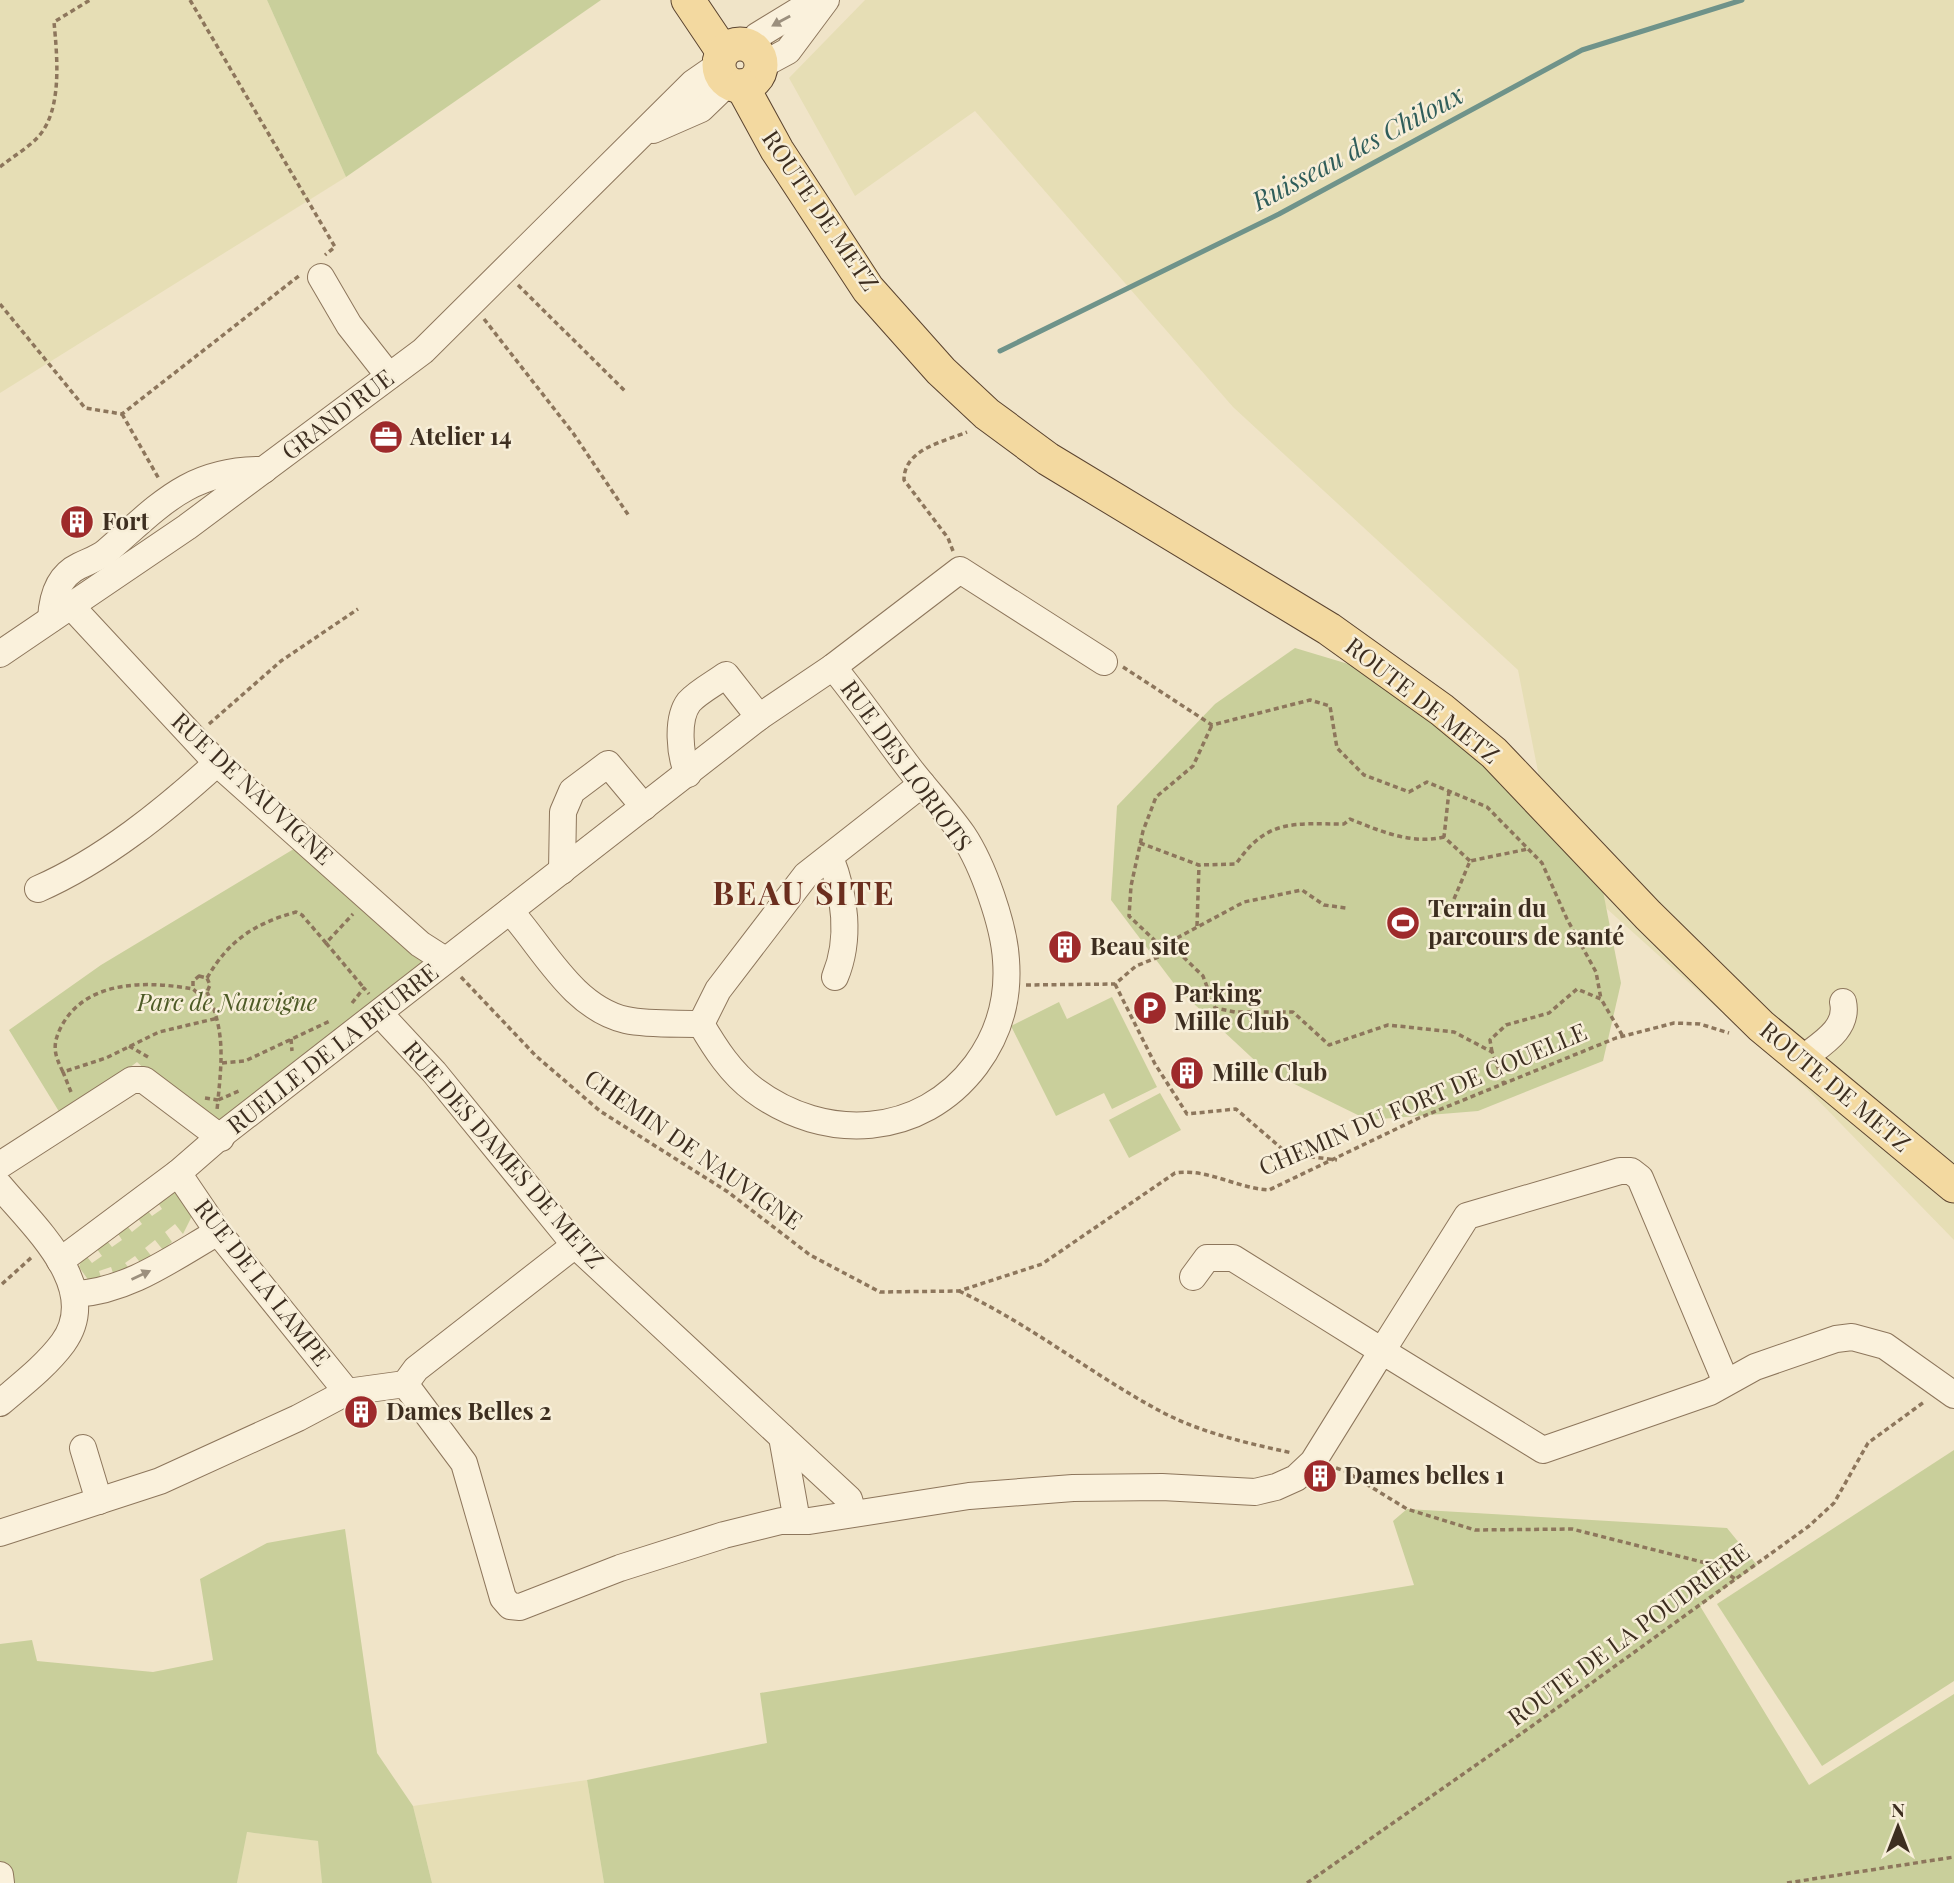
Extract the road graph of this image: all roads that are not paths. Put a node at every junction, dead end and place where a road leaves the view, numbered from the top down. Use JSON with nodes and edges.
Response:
{"nodes":[{"id":1,"x":688,"y":0,"type":"edge"},
{"id":2,"x":715,"y":0,"type":"edge"},
{"id":3,"x":816,"y":0,"type":"edge"},
{"id":4,"x":826,"y":0,"type":"edge"},
{"id":5,"x":740,"y":65,"type":"junction"},
{"id":6,"x":642,"y":135,"type":"junction"},
{"id":7,"x":314,"y":270,"type":"road end"},
{"id":8,"x":389,"y":376,"type":"junction"},
{"id":9,"x":264,"y":470,"type":"junction"},
{"id":10,"x":61,"y":613,"type":"junction"},
{"id":11,"x":0,"y":654,"type":"edge"},
{"id":12,"x":1104,"y":662,"type":"road end"},
{"id":13,"x":833,"y":667,"type":"junction"},
{"id":14,"x":759,"y":717,"type":"junction"},
{"id":15,"x":217,"y":763,"type":"junction"},
{"id":16,"x":688,"y":774,"type":"junction"},
{"id":17,"x":922,"y":784,"type":"junction"},
{"id":18,"x":644,"y":807,"type":"junction"},
{"id":19,"x":831,"y":857,"type":"junction"},
{"id":20,"x":562,"y":871,"type":"junction"},
{"id":21,"x":38,"y":889,"type":"dead end"},
{"id":22,"x":510,"y":911,"type":"junction"},
{"id":23,"x":445,"y":960,"type":"junction"},
{"id":24,"x":835,"y":977,"type":"dead end"},
{"id":25,"x":1843,"y":1002,"type":"dead end"},
{"id":26,"x":381,"y":1013,"type":"junction"},
{"id":27,"x":701,"y":1024,"type":"junction"},
{"id":28,"x":1802,"y":1059,"type":"junction"},
{"id":29,"x":221,"y":1138,"type":"junction"},
{"id":30,"x":0,"y":1165,"type":"edge"},
{"id":31,"x":178,"y":1173,"type":"junction"},
{"id":32,"x":1953,"y":1183,"type":"edge"},
{"id":33,"x":2,"y":1190,"type":"edge"},
{"id":34,"x":218,"y":1232,"type":"junction"},
{"id":35,"x":575,"y":1245,"type":"junction"},
{"id":36,"x":53,"y":1252,"type":"junction"},
{"id":37,"x":1193,"y":1277,"type":"dead end"},
{"id":38,"x":76,"y":1294,"type":"junction"},
{"id":39,"x":1382,"y":1351,"type":"junction"},
{"id":40,"x":1725,"y":1380,"type":"junction"},
{"id":41,"x":405,"y":1384,"type":"junction"},
{"id":42,"x":1947,"y":1390,"type":"edge"},
{"id":43,"x":347,"y":1392,"type":"junction"},
{"id":44,"x":0,"y":1403,"type":"edge"},
{"id":45,"x":782,"y":1437,"type":"junction"},
{"id":46,"x":83,"y":1448,"type":"dead end"},
{"id":47,"x":99,"y":1501,"type":"junction"},
{"id":48,"x":853,"y":1513,"type":"junction"},
{"id":49,"x":797,"y":1521,"type":"junction"},
{"id":50,"x":0,"y":1533,"type":"edge"},
{"id":51,"x":0,"y":1875,"type":"edge"},
{"id":52,"x":1,"y":1883,"type":"edge"}],
"edges":[{"from":1,"to":5,"type":"main road","name":"ROUTE DE METZ"},
{"from":2,"to":5,"type":"main road","name":"ROUTE DE METZ"},
{"from":3,"to":5,"type":"street","one_way":true},
{"from":4,"to":5,"type":"street"},
{"from":5,"to":6,"type":"street","name":"GRAND'RUE"},
{"from":5,"to":6,"type":"street","name":"GRAND'RUE"},
{"from":5,"to":28,"type":"main road","name":"ROUTE DE METZ"},
{"from":6,"to":8,"type":"street","name":"GRAND'RUE"},
{"from":7,"to":8,"type":"street"},
{"from":8,"to":9,"type":"street","name":"GRAND'RUE"},
{"from":9,"to":10,"type":"street","name":"GRAND'RUE"},
{"from":9,"to":10,"type":"street"},
{"from":10,"to":11,"type":"street","name":"GRAND'RUE"},
{"from":10,"to":15,"type":"street","name":"RUE DE NAUVIGNE"},
{"from":12,"to":13,"type":"street","name":"RUE DES LORIOTS"},
{"from":13,"to":14,"type":"street","name":"RUE DES LORIOTS"},
{"from":13,"to":17,"type":"street","name":"RUE DES LORIOTS"},
{"from":14,"to":16,"type":"street","name":"RUE DES LORIOTS"},
{"from":14,"to":16,"type":"street"},
{"from":15,"to":21,"type":"street"},
{"from":15,"to":23,"type":"street","name":"RUE DE NAUVIGNE"},
{"from":16,"to":18,"type":"street","name":"RUE DES LORIOTS"},
{"from":17,"to":19,"type":"street"},
{"from":17,"to":27,"type":"street","name":"RUE DES LORIOTS"},
{"from":18,"to":20,"type":"street","name":"RUE DES LORIOTS"},
{"from":18,"to":20,"type":"street"},
{"from":19,"to":24,"type":"street"},
{"from":19,"to":27,"type":"street"},
{"from":20,"to":22,"type":"street","name":"RUE DES LORIOTS"},
{"from":22,"to":23,"type":"street","name":"RUE DES LORIOTS"},
{"from":22,"to":27,"type":"street"},
{"from":23,"to":26,"type":"street","name":"RUELLE DE LA BEURRE"},
{"from":25,"to":28,"type":"street"},
{"from":26,"to":29,"type":"street","name":"RUELLE DE LA BEURRE"},
{"from":26,"to":35,"type":"street","name":"RUE DES DAMES DE METZ"},
{"from":28,"to":32,"type":"main road","name":"ROUTE DE METZ"},
{"from":29,"to":30,"type":"street","name":"RUELLE DE LA BEURRE"},
{"from":29,"to":31,"type":"street","name":"RUELLE DE LA BEURRE"},
{"from":31,"to":34,"type":"street","name":"RUE DE LA LAMPE"},
{"from":31,"to":36,"type":"street","name":"RUELLE DE LA BEURRE"},
{"from":33,"to":36,"type":"street"},
{"from":38,"to":34,"type":"street","one_way":true},
{"from":34,"to":43,"type":"street","name":"RUE DE LA LAMPE"},
{"from":35,"to":41,"type":"street"},
{"from":35,"to":45,"type":"street","name":"RUE DES DAMES DE METZ"},
{"from":36,"to":38,"type":"street"},
{"from":37,"to":39,"type":"street"},
{"from":38,"to":44,"type":"street"},
{"from":39,"to":40,"type":"street"},
{"from":39,"to":40,"type":"street"},
{"from":39,"to":48,"type":"street"},
{"from":40,"to":42,"type":"street"},
{"from":41,"to":43,"type":"street"},
{"from":41,"to":49,"type":"street"},
{"from":43,"to":47,"type":"street"},
{"from":45,"to":48,"type":"street","name":"RUE DES DAMES DE METZ"},
{"from":45,"to":49,"type":"street"},
{"from":46,"to":47,"type":"street"},
{"from":47,"to":50,"type":"street"},
{"from":48,"to":49,"type":"street"},
{"from":51,"to":52,"type":"street"}]}
